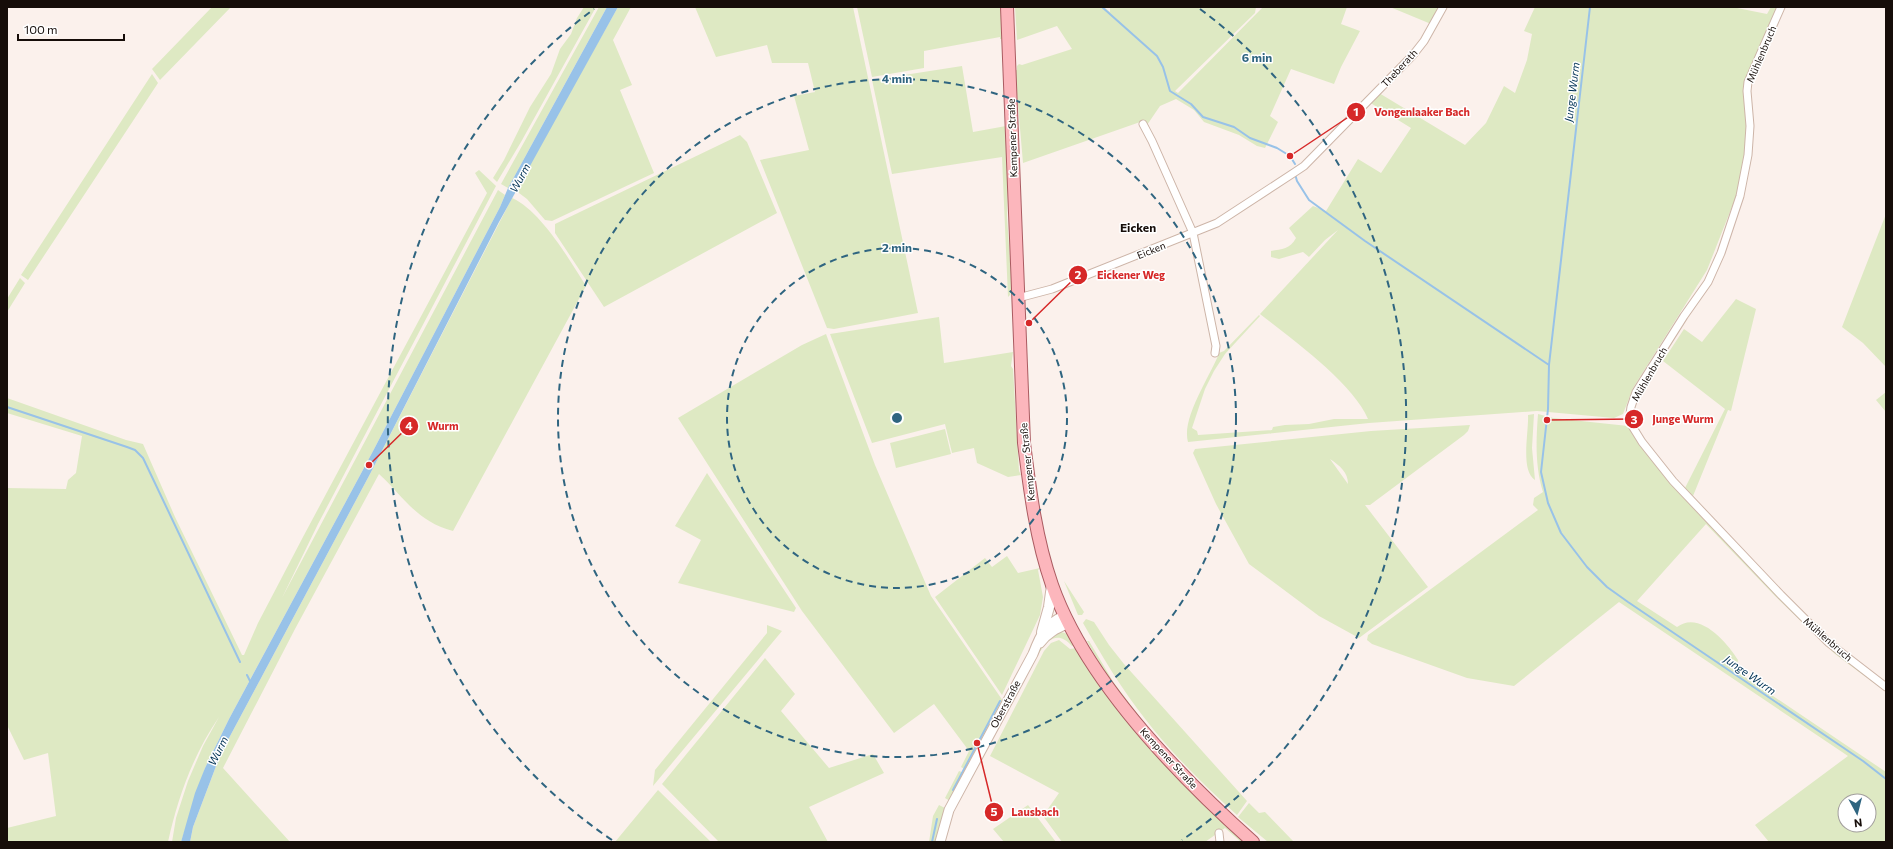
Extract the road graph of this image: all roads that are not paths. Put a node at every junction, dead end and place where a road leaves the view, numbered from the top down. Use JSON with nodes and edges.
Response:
{"nodes":[{"id":1,"x":1007,"y":7,"type":"edge"},
{"id":2,"x":1443,"y":7,"type":"edge"},
{"id":3,"x":1781,"y":7,"type":"edge"},
{"id":4,"x":1143,"y":124,"type":"dead end"},
{"id":5,"x":1295,"y":172,"type":"joint"},
{"id":6,"x":1192,"y":233,"type":"junction"},
{"id":7,"x":1018,"y":298,"type":"junction"},
{"id":8,"x":1215,"y":353,"type":"dead end"},
{"id":9,"x":1052,"y":585,"type":"junction"},
{"id":10,"x":1067,"y":619,"type":"junction"},
{"id":11,"x":1042,"y":632,"type":"junction"},
{"id":12,"x":1033,"y":654,"type":"junction"},
{"id":13,"x":1886,"y":687,"type":"edge"},
{"id":14,"x":1219,"y":834,"type":"dead end"},
{"id":15,"x":940,"y":842,"type":"edge"},
{"id":16,"x":1220,"y":842,"type":"edge"},
{"id":17,"x":1253,"y":842,"type":"edge"}],
"edges":[{"from":1,"to":7,"type":"main road","name":"Kempener Straße"},
{"from":2,"to":5,"type":"street","name":"Theberath"},
{"from":3,"to":13,"type":"street","name":"Mühlenbruch"},
{"from":4,"to":6,"type":"street"},
{"from":5,"to":6,"type":"street","name":"Eicken"},
{"from":6,"to":7,"type":"street","name":"Eicken"},
{"from":6,"to":8,"type":"street"},
{"from":7,"to":9,"type":"main road","name":"Kempener Straße"},
{"from":9,"to":10,"type":"main road","name":"Kempener Straße"},
{"from":9,"to":11,"type":"main road"},
{"from":10,"to":11,"type":"street"},
{"from":10,"to":12,"type":"street"},
{"from":10,"to":17,"type":"main road","name":"Kempener Straße"},
{"from":11,"to":12,"type":"street"},
{"from":12,"to":15,"type":"street","name":"Oberstraße"},
{"from":14,"to":16,"type":"street"}]}
